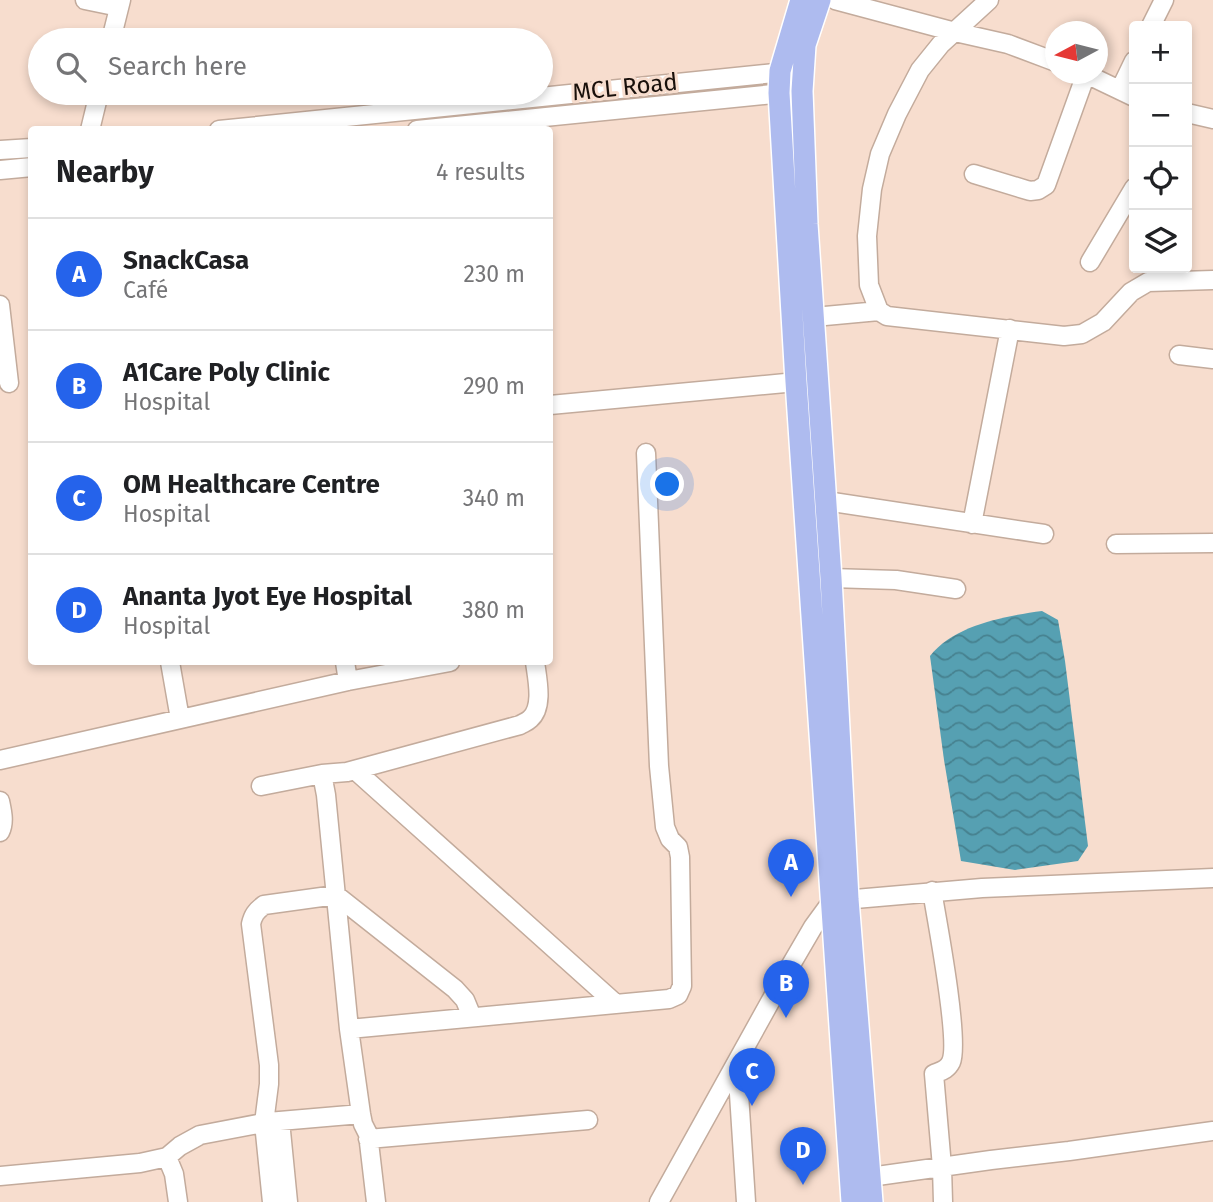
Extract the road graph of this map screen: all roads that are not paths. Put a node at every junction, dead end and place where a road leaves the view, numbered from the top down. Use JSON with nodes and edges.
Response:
{"nodes":[{"id":1,"x":85,"y":0,"type":"edge"},
{"id":2,"x":801,"y":0,"type":"edge"},
{"id":3,"x":820,"y":0,"type":"edge"},
{"id":4,"x":835,"y":0,"type":"edge"},
{"id":5,"x":989,"y":0,"type":"edge"},
{"id":6,"x":1164,"y":0,"type":"edge"},
{"id":7,"x":120,"y":4,"type":"edge"},
{"id":8,"x":1154,"y":21,"type":"edge"},
{"id":9,"x":114,"y":28,"type":"edge"},
{"id":10,"x":955,"y":32,"type":"junction"},
{"id":11,"x":1045,"y":58,"type":"edge"},
{"id":12,"x":780,"y":71,"type":"junction"},
{"id":13,"x":802,"y":81,"type":"junction"},
{"id":14,"x":1082,"y":84,"type":"edge"},
{"id":15,"x":1106,"y":84,"type":"edge"},
{"id":16,"x":779,"y":93,"type":"junction"},
{"id":17,"x":1127,"y":94,"type":"edge"},
{"id":18,"x":553,"y":95,"type":"edge"},
{"id":19,"x":96,"y":105,"type":"edge"},
{"id":20,"x":457,"y":105,"type":"edge"},
{"id":21,"x":1192,"y":114,"type":"edge"},
{"id":22,"x":1213,"y":119,"type":"edge"},
{"id":23,"x":91,"y":126,"type":"edge"},
{"id":24,"x":257,"y":126,"type":"edge"},
{"id":25,"x":455,"y":126,"type":"edge"},
{"id":26,"x":28,"y":148,"type":"edge"},
{"id":27,"x":0,"y":150,"type":"edge"},
{"id":28,"x":28,"y":167,"type":"edge"},
{"id":29,"x":0,"y":170,"type":"edge"},
{"id":30,"x":974,"y":174,"type":"dead end"},
{"id":31,"x":1129,"y":196,"type":"edge"},
{"id":32,"x":1090,"y":262,"type":"dead end"},
{"id":33,"x":1213,"y":280,"type":"edge"},
{"id":34,"x":0,"y":305,"type":"edge"},
{"id":35,"x":879,"y":311,"type":"junction"},
{"id":36,"x":814,"y":317,"type":"junction"},
{"id":37,"x":1010,"y":329,"type":"junction"},
{"id":38,"x":1179,"y":355,"type":"dead end"},
{"id":39,"x":1213,"y":359,"type":"edge"},
{"id":40,"x":796,"y":382,"type":"junction"},
{"id":41,"x":9,"y":383,"type":"dead end"},
{"id":42,"x":553,"y":405,"type":"edge"},
{"id":43,"x":646,"y":453,"type":"dead end"},
{"id":44,"x":826,"y":501,"type":"junction"},
{"id":45,"x":972,"y":524,"type":"junction"},
{"id":46,"x":1044,"y":534,"type":"dead end"},
{"id":47,"x":1213,"y":543,"type":"edge"},
{"id":48,"x":1116,"y":544,"type":"dead end"},
{"id":49,"x":831,"y":578,"type":"junction"},
{"id":50,"x":956,"y":589,"type":"dead end"},
{"id":51,"x":171,"y":665,"type":"edge"},
{"id":52,"x":345,"y":665,"type":"edge"},
{"id":53,"x":434,"y":665,"type":"edge"},
{"id":54,"x":535,"y":665,"type":"edge"},
{"id":55,"x":348,"y":681,"type":"junction"},
{"id":56,"x":180,"y":719,"type":"junction"},
{"id":57,"x":0,"y":760,"type":"edge"},
{"id":58,"x":355,"y":770,"type":"junction"},
{"id":59,"x":322,"y":774,"type":"junction"},
{"id":60,"x":261,"y":786,"type":"dead end"},
{"id":61,"x":0,"y":801,"type":"edge"},
{"id":62,"x":0,"y":832,"type":"edge"},
{"id":63,"x":1213,"y":878,"type":"edge"},
{"id":64,"x":932,"y":891,"type":"junction"},
{"id":65,"x":336,"y":895,"type":"junction"},
{"id":66,"x":840,"y":900,"type":"junction"},
{"id":67,"x":616,"y":1004,"type":"junction"},
{"id":68,"x":472,"y":1017,"type":"junction"},
{"id":69,"x":349,"y":1029,"type":"junction"},
{"id":70,"x":737,"y":1063,"type":"junction"},
{"id":71,"x":588,"y":1120,"type":"dead end"},
{"id":72,"x":272,"y":1122,"type":"junction"},
{"id":73,"x":364,"y":1125,"type":"junction"},
{"id":74,"x":1213,"y":1131,"type":"edge"},
{"id":75,"x":167,"y":1157,"type":"junction"},
{"id":76,"x":942,"y":1167,"type":"junction"},
{"id":77,"x":0,"y":1176,"type":"edge"},
{"id":78,"x":870,"y":1177,"type":"junction"},
{"id":79,"x":178,"y":1202,"type":"edge"},
{"id":80,"x":272,"y":1202,"type":"edge"},
{"id":81,"x":288,"y":1202,"type":"edge"},
{"id":82,"x":367,"y":1202,"type":"edge"},
{"id":83,"x":376,"y":1202,"type":"edge"},
{"id":84,"x":659,"y":1202,"type":"edge"},
{"id":85,"x":746,"y":1202,"type":"edge"},
{"id":86,"x":852,"y":1202,"type":"edge"},
{"id":87,"x":872,"y":1202,"type":"edge"},
{"id":88,"x":943,"y":1202,"type":"edge"}],
"edges":[{"from":1,"to":7,"type":"street"},
{"from":2,"to":12,"type":"main road"},
{"from":3,"to":13,"type":"main road"},
{"from":4,"to":10,"type":"street"},
{"from":5,"to":10,"type":"street"},
{"from":6,"to":8,"type":"street"},
{"from":7,"to":9,"type":"street"},
{"from":10,"to":11,"type":"street"},
{"from":10,"to":35,"type":"street"},
{"from":12,"to":13,"type":"street","name":"MCL Road"},
{"from":12,"to":16,"type":"main road"},
{"from":12,"to":18,"type":"street","name":"MCL Road"},
{"from":13,"to":16,"type":"street","name":"MCL Road"},
{"from":13,"to":36,"type":"main road"},
{"from":14,"to":30,"type":"street"},
{"from":15,"to":17,"type":"street"},
{"from":16,"to":25,"type":"street","name":"MCL Road"},
{"from":16,"to":40,"type":"main road"},
{"from":19,"to":23,"type":"street"},
{"from":20,"to":24,"type":"street","name":"MCL Road"},
{"from":21,"to":22,"type":"street"},
{"from":26,"to":27,"type":"street"},
{"from":28,"to":29,"type":"street"},
{"from":31,"to":32,"type":"street"},
{"from":33,"to":37,"type":"street"},
{"from":34,"to":41,"type":"street"},
{"from":35,"to":36,"type":"street"},
{"from":35,"to":37,"type":"street"},
{"from":36,"to":44,"type":"main road"},
{"from":37,"to":45,"type":"street"},
{"from":38,"to":39,"type":"street"},
{"from":40,"to":42,"type":"street"},
{"from":40,"to":66,"type":"main road"},
{"from":43,"to":67,"type":"street"},
{"from":44,"to":45,"type":"street"},
{"from":44,"to":49,"type":"main road"},
{"from":45,"to":46,"type":"street"},
{"from":47,"to":48,"type":"street"},
{"from":49,"to":50,"type":"street"},
{"from":49,"to":66,"type":"main road"},
{"from":51,"to":56,"type":"street"},
{"from":52,"to":55,"type":"street"},
{"from":53,"to":55,"type":"street"},
{"from":54,"to":58,"type":"street"},
{"from":55,"to":56,"type":"street"},
{"from":56,"to":57,"type":"street"},
{"from":58,"to":59,"type":"street"},
{"from":58,"to":67,"type":"street"},
{"from":59,"to":60,"type":"street"},
{"from":59,"to":65,"type":"street"},
{"from":61,"to":62,"type":"street"},
{"from":63,"to":64,"type":"street"},
{"from":64,"to":66,"type":"street"},
{"from":64,"to":76,"type":"street"},
{"from":65,"to":68,"type":"street"},
{"from":65,"to":69,"type":"street"},
{"from":65,"to":72,"type":"street"},
{"from":66,"to":70,"type":"street"},
{"from":66,"to":78,"type":"main road"},
{"from":66,"to":86,"type":"main road"},
{"from":67,"to":68,"type":"street"},
{"from":68,"to":69,"type":"street"},
{"from":69,"to":73,"type":"street"},
{"from":70,"to":84,"type":"street"},
{"from":70,"to":85,"type":"street"},
{"from":71,"to":73,"type":"street"},
{"from":72,"to":73,"type":"street"},
{"from":72,"to":75,"type":"street"},
{"from":72,"to":80,"type":"street"},
{"from":72,"to":81,"type":"street"},
{"from":73,"to":82,"type":"street"},
{"from":73,"to":83,"type":"street"},
{"from":74,"to":76,"type":"street"},
{"from":75,"to":77,"type":"street"},
{"from":75,"to":79,"type":"street"},
{"from":76,"to":78,"type":"street"},
{"from":76,"to":88,"type":"street"},
{"from":78,"to":87,"type":"main road"}]}
